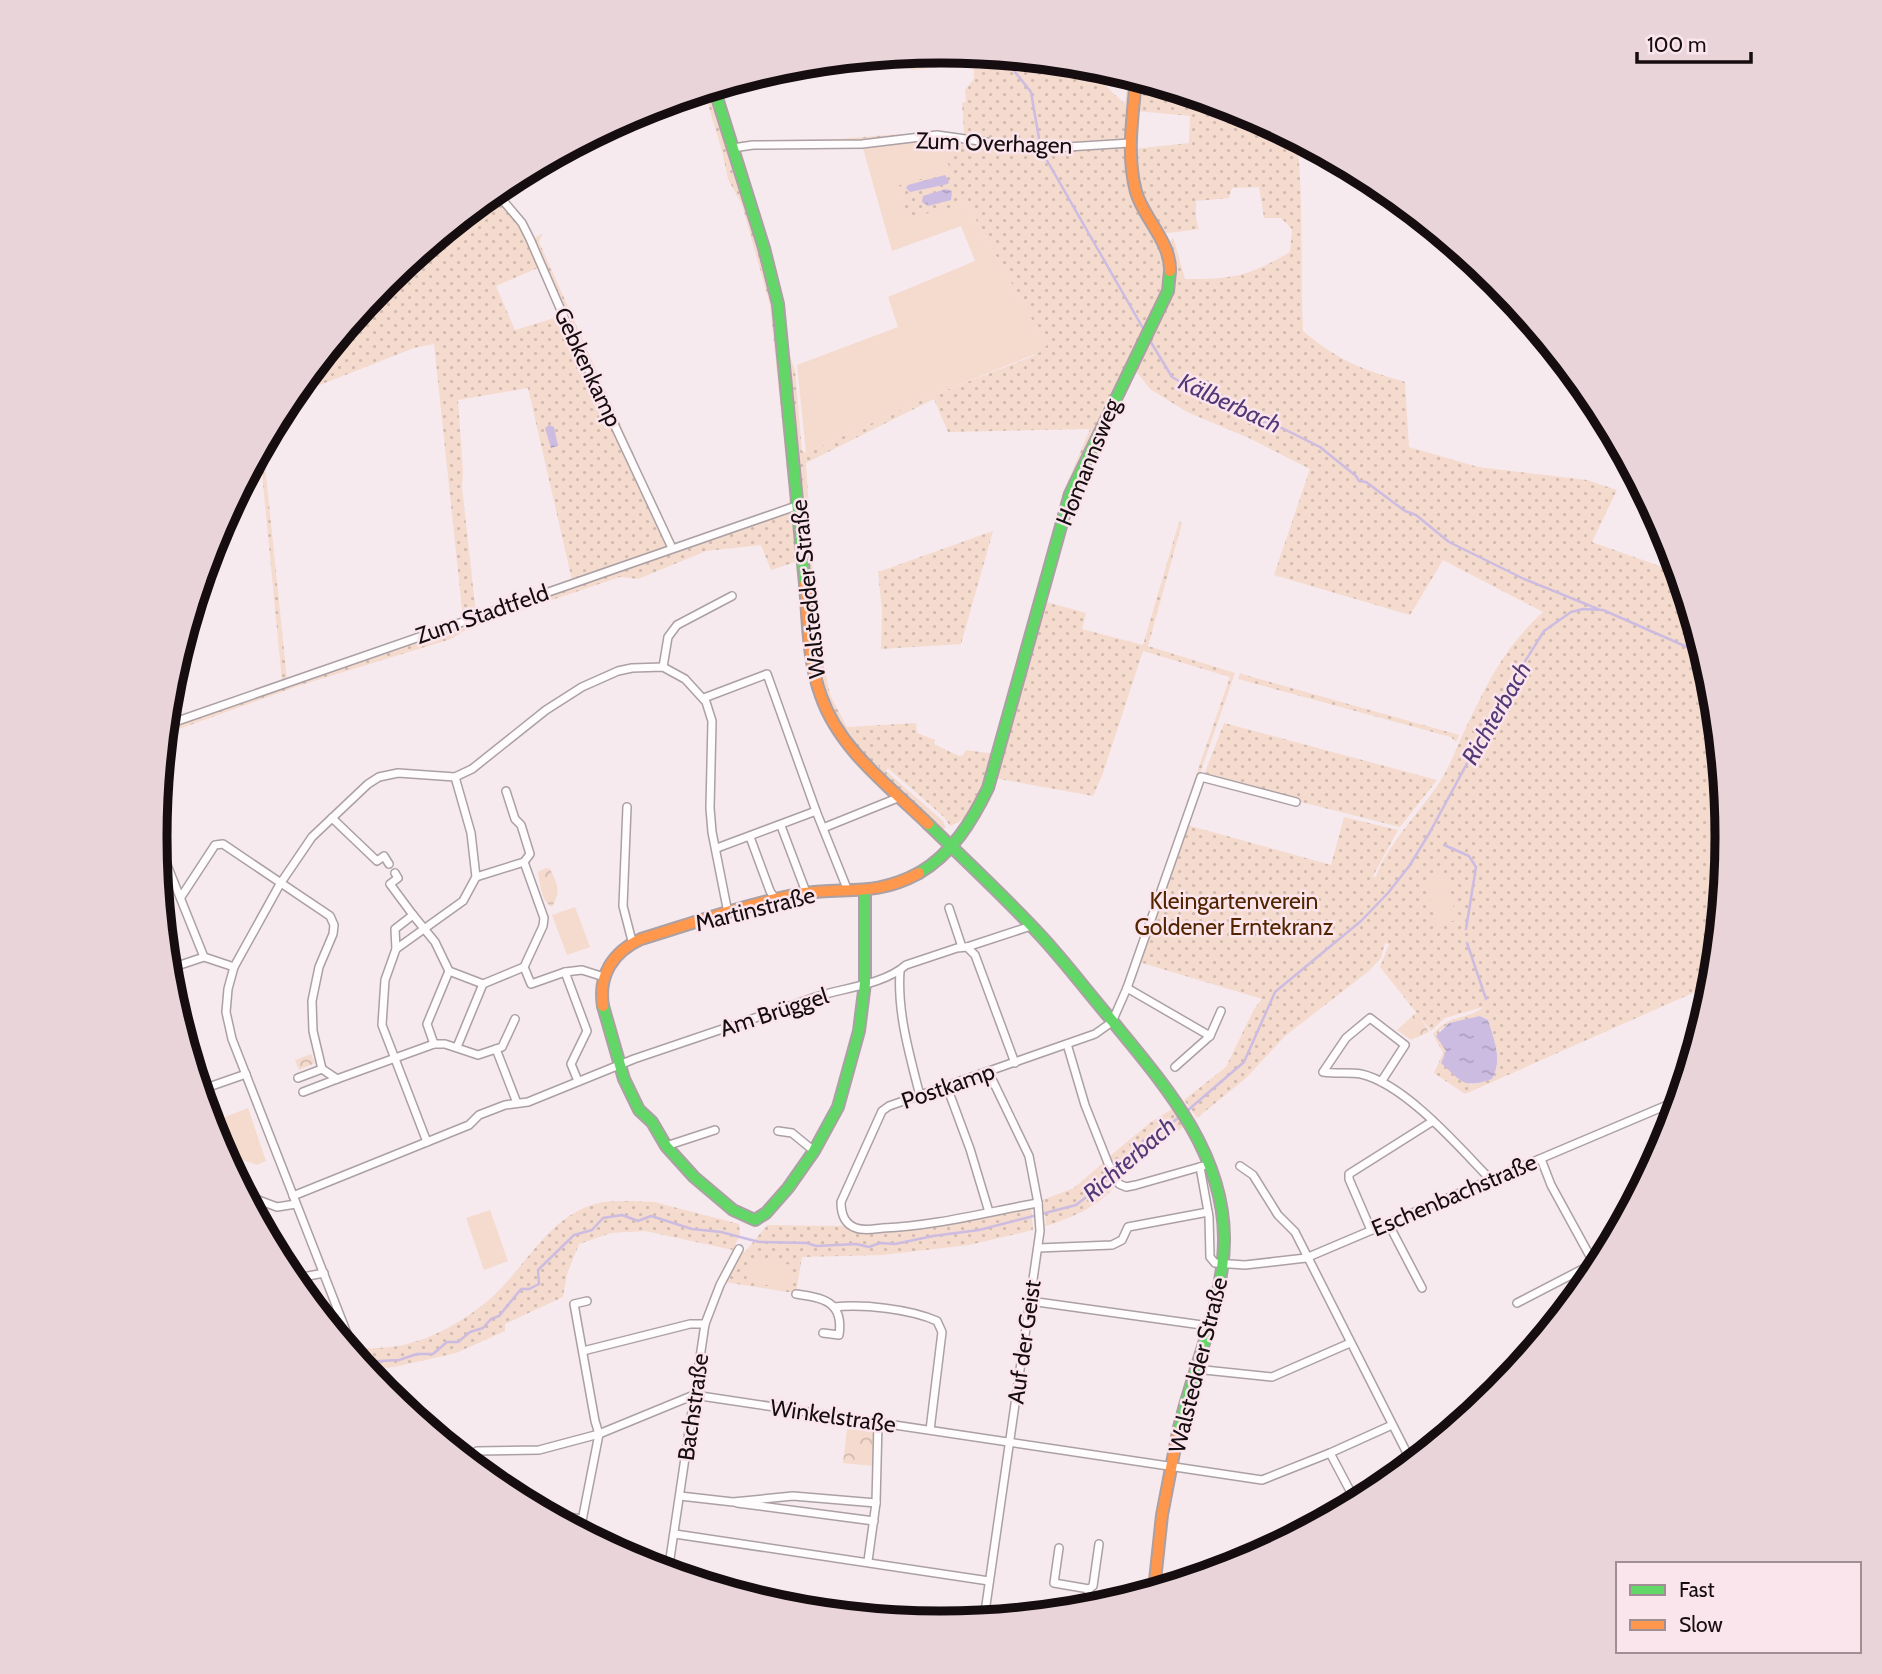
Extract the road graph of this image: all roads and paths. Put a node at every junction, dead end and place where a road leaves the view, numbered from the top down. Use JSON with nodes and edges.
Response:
{"nodes":[{"id":1,"x":1135,"y":88,"type":"edge"},
{"id":2,"x":717,"y":96,"type":"edge"},
{"id":3,"x":1130,"y":143,"type":"junction"},
{"id":4,"x":733,"y":148,"type":"junction"},
{"id":5,"x":502,"y":199,"type":"edge"},
{"id":6,"x":799,"y":505,"type":"junction"},
{"id":7,"x":672,"y":548,"type":"junction"},
{"id":8,"x":732,"y":596,"type":"dead end"},
{"id":9,"x":663,"y":667,"type":"junction"},
{"id":10,"x":704,"y":698,"type":"junction"},
{"id":11,"x":176,"y":721,"type":"edge"},
{"id":12,"x":455,"y":777,"type":"junction"},
{"id":13,"x":506,"y":791,"type":"dead end"},
{"id":14,"x":901,"y":797,"type":"junction"},
{"id":15,"x":1296,"y":803,"type":"dead end"},
{"id":16,"x":627,"y":807,"type":"dead end"},
{"id":17,"x":816,"y":811,"type":"junction"},
{"id":18,"x":332,"y":818,"type":"junction"},
{"id":19,"x":781,"y":825,"type":"junction"},
{"id":20,"x":823,"y":828,"type":"junction"},
{"id":21,"x":750,"y":837,"type":"junction"},
{"id":22,"x":951,"y":847,"type":"junction"},
{"id":23,"x":717,"y":848,"type":"junction"},
{"id":24,"x":524,"y":862,"type":"junction"},
{"id":25,"x":389,"y":864,"type":"dead end"},
{"id":26,"x":168,"y":868,"type":"edge"},
{"id":27,"x":395,"y":873,"type":"dead end"},
{"id":28,"x":476,"y":877,"type":"junction"},
{"id":29,"x":280,"y":884,"type":"junction"},
{"id":30,"x":848,"y":891,"type":"junction"},
{"id":31,"x":865,"y":891,"type":"junction"},
{"id":32,"x":806,"y":892,"type":"junction"},
{"id":33,"x":181,"y":897,"type":"junction"},
{"id":34,"x":776,"y":900,"type":"junction"},
{"id":35,"x":949,"y":908,"type":"dead end"},
{"id":36,"x":728,"y":913,"type":"junction"},
{"id":37,"x":413,"y":915,"type":"junction"},
{"id":38,"x":1031,"y":926,"type":"junction"},
{"id":39,"x":424,"y":929,"type":"junction"},
{"id":40,"x":632,"y":942,"type":"junction"},
{"id":41,"x":965,"y":947,"type":"junction"},
{"id":42,"x":396,"y":949,"type":"junction"},
{"id":43,"x":204,"y":957,"type":"junction"},
{"id":44,"x":178,"y":966,"type":"edge"},
{"id":45,"x":234,"y":967,"type":"junction"},
{"id":46,"x":524,"y":967,"type":"junction"},
{"id":47,"x":449,"y":971,"type":"junction"},
{"id":48,"x":900,"y":971,"type":"junction"},
{"id":49,"x":565,"y":972,"type":"junction"},
{"id":50,"x":604,"y":977,"type":"junction"},
{"id":51,"x":865,"y":983,"type":"junction"},
{"id":52,"x":483,"y":984,"type":"junction"},
{"id":53,"x":1127,"y":988,"type":"junction"},
{"id":54,"x":1221,"y":1011,"type":"dead end"},
{"id":55,"x":514,"y":1019,"type":"dead end"},
{"id":56,"x":1112,"y":1022,"type":"junction"},
{"id":57,"x":1210,"y":1036,"type":"junction"},
{"id":58,"x":434,"y":1044,"type":"junction"},
{"id":59,"x":1067,"y":1044,"type":"junction"},
{"id":60,"x":457,"y":1047,"type":"junction"},
{"id":61,"x":496,"y":1049,"type":"junction"},
{"id":62,"x":394,"y":1060,"type":"junction"},
{"id":63,"x":1015,"y":1063,"type":"junction"},
{"id":64,"x":618,"y":1065,"type":"junction"},
{"id":65,"x":1175,"y":1067,"type":"dead end"},
{"id":66,"x":322,"y":1069,"type":"junction"},
{"id":67,"x":989,"y":1073,"type":"junction"},
{"id":68,"x":246,"y":1074,"type":"junction"},
{"id":69,"x":337,"y":1079,"type":"junction"},
{"id":70,"x":578,"y":1081,"type":"junction"},
{"id":71,"x":1381,"y":1082,"type":"junction"},
{"id":72,"x":208,"y":1087,"type":"edge"},
{"id":73,"x":947,"y":1087,"type":"junction"},
{"id":74,"x":920,"y":1096,"type":"junction"},
{"id":75,"x":517,"y":1103,"type":"junction"},
{"id":76,"x":1667,"y":1105,"type":"edge"},
{"id":77,"x":1433,"y":1121,"type":"junction"},
{"id":78,"x":715,"y":1130,"type":"dead end"},
{"id":79,"x":778,"y":1131,"type":"dead end"},
{"id":80,"x":427,"y":1142,"type":"junction"},
{"id":81,"x":666,"y":1146,"type":"junction"},
{"id":82,"x":814,"y":1151,"type":"junction"},
{"id":83,"x":1541,"y":1159,"type":"junction"},
{"id":84,"x":1206,"y":1166,"type":"junction"},
{"id":85,"x":1240,"y":1166,"type":"dead end"},
{"id":86,"x":1490,"y":1179,"type":"junction"},
{"id":87,"x":258,"y":1200,"type":"edge"},
{"id":88,"x":295,"y":1200,"type":"junction"},
{"id":89,"x":1038,"y":1205,"type":"junction"},
{"id":90,"x":989,"y":1212,"type":"junction"},
{"id":91,"x":1208,"y":1212,"type":"junction"},
{"id":92,"x":1388,"y":1223,"type":"junction"},
{"id":93,"x":1371,"y":1230,"type":"junction"},
{"id":94,"x":1038,"y":1248,"type":"junction"},
{"id":95,"x":739,"y":1249,"type":"dead end"},
{"id":96,"x":1306,"y":1258,"type":"junction"},
{"id":97,"x":1591,"y":1258,"type":"edge"},
{"id":98,"x":1223,"y":1265,"type":"junction"},
{"id":99,"x":324,"y":1273,"type":"junction"},
{"id":100,"x":1579,"y":1275,"type":"edge"},
{"id":101,"x":304,"y":1277,"type":"edge"},
{"id":102,"x":1422,"y":1288,"type":"dead end"},
{"id":103,"x":796,"y":1294,"type":"dead end"},
{"id":104,"x":587,"y":1301,"type":"dead end"},
{"id":105,"x":1030,"y":1301,"type":"junction"},
{"id":106,"x":1517,"y":1303,"type":"dead end"},
{"id":107,"x":834,"y":1307,"type":"junction"},
{"id":108,"x":705,"y":1324,"type":"junction"},
{"id":109,"x":1209,"y":1326,"type":"junction"},
{"id":110,"x":347,"y":1332,"type":"edge"},
{"id":111,"x":823,"y":1333,"type":"dead end"},
{"id":112,"x":1350,"y":1343,"type":"junction"},
{"id":113,"x":583,"y":1351,"type":"junction"},
{"id":114,"x":1195,"y":1369,"type":"junction"},
{"id":115,"x":694,"y":1395,"type":"junction"},
{"id":116,"x":878,"y":1423,"type":"junction"},
{"id":117,"x":1392,"y":1425,"type":"junction"},
{"id":118,"x":930,"y":1430,"type":"junction"},
{"id":119,"x":599,"y":1434,"type":"junction"},
{"id":120,"x":1009,"y":1442,"type":"junction"},
{"id":121,"x":477,"y":1451,"type":"dead end"},
{"id":122,"x":1330,"y":1453,"type":"junction"},
{"id":123,"x":1407,"y":1454,"type":"edge"},
{"id":124,"x":1172,"y":1467,"type":"junction"},
{"id":125,"x":1351,"y":1493,"type":"edge"},
{"id":126,"x":680,"y":1496,"type":"junction"},
{"id":127,"x":733,"y":1503,"type":"junction"},
{"id":128,"x":876,"y":1503,"type":"junction"},
{"id":129,"x":574,"y":1518,"type":"edge"},
{"id":130,"x":582,"y":1519,"type":"joint"},
{"id":131,"x":874,"y":1521,"type":"junction"},
{"id":132,"x":675,"y":1534,"type":"junction"},
{"id":133,"x":1099,"y":1544,"type":"dead end"},
{"id":134,"x":1059,"y":1548,"type":"dead end"},
{"id":135,"x":868,"y":1561,"type":"junction"},
{"id":136,"x":670,"y":1562,"type":"edge"},
{"id":137,"x":989,"y":1581,"type":"junction"},
{"id":138,"x":1155,"y":1581,"type":"edge"},
{"id":139,"x":1089,"y":1589,"type":"junction"},
{"id":140,"x":1088,"y":1597,"type":"edge"},
{"id":141,"x":985,"y":1609,"type":"edge"}],
"edges":[{"from":1,"to":3,"type":"street","name":"Homannsweg"},
{"from":2,"to":4,"type":"street","name":"Walstedder Straße"},
{"from":3,"to":4,"type":"street","name":"Zum Overhagen"},
{"from":3,"to":22,"type":"street","name":"Homannsweg"},
{"from":4,"to":6,"type":"street","name":"Walstedder Straße"},
{"from":5,"to":7,"type":"street","name":"Gebkenkamp"},
{"from":6,"to":7,"type":"street","name":"Zum Stadtfeld"},
{"from":6,"to":14,"type":"street","name":"Walstedder Straße"},
{"from":7,"to":11,"type":"street","name":"Zum Stadtfeld"},
{"from":8,"to":9,"type":"street"},
{"from":9,"to":10,"type":"street"},
{"from":9,"to":12,"type":"street"},
{"from":10,"to":17,"type":"street"},
{"from":10,"to":23,"type":"street"},
{"from":12,"to":18,"type":"street"},
{"from":12,"to":28,"type":"street"},
{"from":13,"to":24,"type":"street"},
{"from":14,"to":20,"type":"street"},
{"from":14,"to":22,"type":"street","name":"Walstedder Straße"},
{"from":15,"to":53,"type":"street"},
{"from":16,"to":40,"type":"street"},
{"from":17,"to":19,"type":"street"},
{"from":17,"to":20,"type":"street"},
{"from":18,"to":25,"type":"street"},
{"from":18,"to":29,"type":"street"},
{"from":19,"to":21,"type":"street"},
{"from":19,"to":32,"type":"street"},
{"from":20,"to":30,"type":"street"},
{"from":21,"to":23,"type":"street"},
{"from":21,"to":34,"type":"street"},
{"from":22,"to":31,"type":"street","name":"Martinstraße"},
{"from":22,"to":38,"type":"street","name":"Walstedder Straße"},
{"from":23,"to":36,"type":"street"},
{"from":24,"to":28,"type":"street"},
{"from":24,"to":46,"type":"street"},
{"from":26,"to":33,"type":"street"},
{"from":27,"to":37,"type":"street"},
{"from":28,"to":39,"type":"street"},
{"from":29,"to":33,"type":"street"},
{"from":29,"to":45,"type":"street"},
{"from":29,"to":66,"type":"street"},
{"from":30,"to":31,"type":"street","name":"Martinstraße"},
{"from":30,"to":32,"type":"street","name":"Martinstraße"},
{"from":31,"to":51,"type":"street"},
{"from":32,"to":34,"type":"street","name":"Martinstraße"},
{"from":33,"to":43,"type":"street"},
{"from":34,"to":36,"type":"street","name":"Martinstraße"},
{"from":35,"to":41,"type":"street"},
{"from":36,"to":40,"type":"street","name":"Martinstraße"},
{"from":37,"to":39,"type":"street"},
{"from":37,"to":42,"type":"street"},
{"from":38,"to":41,"type":"street","name":"Am Brüggel"},
{"from":38,"to":56,"type":"street","name":"Walstedder Straße"},
{"from":39,"to":42,"type":"street"},
{"from":39,"to":47,"type":"street"},
{"from":40,"to":50,"type":"street"},
{"from":41,"to":48,"type":"street","name":"Am Brüggel"},
{"from":41,"to":63,"type":"street"},
{"from":42,"to":62,"type":"street"},
{"from":43,"to":44,"type":"street"},
{"from":43,"to":45,"type":"street"},
{"from":45,"to":68,"type":"street"},
{"from":46,"to":49,"type":"street"},
{"from":46,"to":52,"type":"street"},
{"from":47,"to":52,"type":"street"},
{"from":47,"to":58,"type":"street"},
{"from":48,"to":51,"type":"street","name":"Am Brüggel"},
{"from":48,"to":74,"type":"street"},
{"from":49,"to":50,"type":"street"},
{"from":49,"to":70,"type":"street"},
{"from":50,"to":64,"type":"street"},
{"from":51,"to":64,"type":"street","name":"Am Brüggel"},
{"from":51,"to":82,"type":"street"},
{"from":52,"to":60,"type":"street"},
{"from":53,"to":56,"type":"street"},
{"from":53,"to":57,"type":"street"},
{"from":54,"to":57,"type":"street"},
{"from":55,"to":61,"type":"street"},
{"from":56,"to":59,"type":"street","name":"Postkamp"},
{"from":56,"to":84,"type":"street","name":"Walstedder Straße"},
{"from":57,"to":65,"type":"street"},
{"from":58,"to":60,"type":"street"},
{"from":58,"to":62,"type":"street"},
{"from":59,"to":63,"type":"street","name":"Postkamp"},
{"from":59,"to":84,"type":"street"},
{"from":60,"to":61,"type":"street"},
{"from":61,"to":75,"type":"street"},
{"from":62,"to":69,"type":"street"},
{"from":62,"to":80,"type":"street"},
{"from":63,"to":67,"type":"street","name":"Postkamp"},
{"from":64,"to":70,"type":"street","name":"Am Brüggel"},
{"from":64,"to":81,"type":"street"},
{"from":66,"to":69,"type":"street"},
{"from":66,"to":69,"type":"street"},
{"from":67,"to":73,"type":"street","name":"Postkamp"},
{"from":67,"to":89,"type":"street","name":"Auf der Geist"},
{"from":68,"to":72,"type":"street"},
{"from":68,"to":88,"type":"street"},
{"from":70,"to":75,"type":"street","name":"Am Brüggel"},
{"from":71,"to":71,"type":"street"},
{"from":71,"to":77,"type":"street"},
{"from":73,"to":74,"type":"street","name":"Postkamp"},
{"from":73,"to":90,"type":"street"},
{"from":74,"to":90,"type":"street","name":"Postkamp"},
{"from":75,"to":80,"type":"street","name":"Am Brüggel"},
{"from":76,"to":83,"type":"street","name":"Eschenbachstraße"},
{"from":77,"to":86,"type":"street"},
{"from":77,"to":93,"type":"street"},
{"from":78,"to":81,"type":"street"},
{"from":79,"to":82,"type":"street"},
{"from":80,"to":88,"type":"street","name":"Am Brüggel"},
{"from":81,"to":82,"type":"street"},
{"from":83,"to":86,"type":"street","name":"Eschenbachstraße"},
{"from":83,"to":97,"type":"street"},
{"from":84,"to":91,"type":"street","name":"Walstedder Straße"},
{"from":84,"to":98,"type":"street","name":"Walstedder Straße"},
{"from":85,"to":96,"type":"street"},
{"from":86,"to":92,"type":"street","name":"Eschenbachstraße"},
{"from":87,"to":88,"type":"street"},
{"from":88,"to":99,"type":"street"},
{"from":89,"to":90,"type":"street","name":"Postkamp"},
{"from":89,"to":94,"type":"street","name":"Auf der Geist"},
{"from":91,"to":94,"type":"street"},
{"from":91,"to":98,"type":"street","name":"Walstedder Straße"},
{"from":92,"to":93,"type":"street","name":"Eschenbachstraße"},
{"from":92,"to":102,"type":"street"},
{"from":93,"to":96,"type":"street","name":"Eschenbachstraße"},
{"from":94,"to":105,"type":"street","name":"Auf der Geist"},
{"from":95,"to":108,"type":"street","name":"Bachstraße"},
{"from":96,"to":98,"type":"street","name":"Eschenbachstraße"},
{"from":96,"to":112,"type":"street"},
{"from":98,"to":109,"type":"street","name":"Walstedder Straße"},
{"from":99,"to":101,"type":"street"},
{"from":99,"to":110,"type":"street"},
{"from":100,"to":106,"type":"street"},
{"from":103,"to":107,"type":"street"},
{"from":104,"to":113,"type":"street"},
{"from":105,"to":109,"type":"street"},
{"from":105,"to":120,"type":"street","name":"Auf der Geist"},
{"from":107,"to":111,"type":"street"},
{"from":107,"to":118,"type":"street"},
{"from":108,"to":113,"type":"street"},
{"from":108,"to":115,"type":"street","name":"Bachstraße"},
{"from":109,"to":114,"type":"street","name":"Walstedder Straße"},
{"from":112,"to":114,"type":"street"},
{"from":112,"to":117,"type":"street"},
{"from":113,"to":119,"type":"street"},
{"from":114,"to":124,"type":"street","name":"Walstedder Straße"},
{"from":115,"to":116,"type":"street","name":"Winkelstraße"},
{"from":115,"to":119,"type":"street"},
{"from":115,"to":126,"type":"street","name":"Bachstraße"},
{"from":116,"to":118,"type":"street","name":"Winkelstraße"},
{"from":116,"to":128,"type":"street"},
{"from":117,"to":122,"type":"street","name":"Winkelstraße"},
{"from":117,"to":123,"type":"street"},
{"from":118,"to":120,"type":"street","name":"Winkelstraße"},
{"from":119,"to":121,"type":"street"},
{"from":119,"to":130,"type":"street"},
{"from":120,"to":124,"type":"street","name":"Winkelstraße"},
{"from":120,"to":137,"type":"street","name":"Auf der Geist"},
{"from":122,"to":124,"type":"street","name":"Winkelstraße"},
{"from":122,"to":125,"type":"street"},
{"from":124,"to":138,"type":"street","name":"Walstedder Straße"},
{"from":126,"to":127,"type":"street"},
{"from":126,"to":132,"type":"street","name":"Bachstraße"},
{"from":127,"to":128,"type":"street"},
{"from":127,"to":131,"type":"street"},
{"from":128,"to":131,"type":"street"},
{"from":129,"to":130,"type":"street"},
{"from":131,"to":135,"type":"street"},
{"from":132,"to":135,"type":"street"},
{"from":132,"to":136,"type":"street","name":"Bachstraße"},
{"from":133,"to":139,"type":"street"},
{"from":134,"to":139,"type":"street"},
{"from":135,"to":137,"type":"street"},
{"from":137,"to":141,"type":"street","name":"Auf der Geist"},
{"from":139,"to":140,"type":"street"}]}
